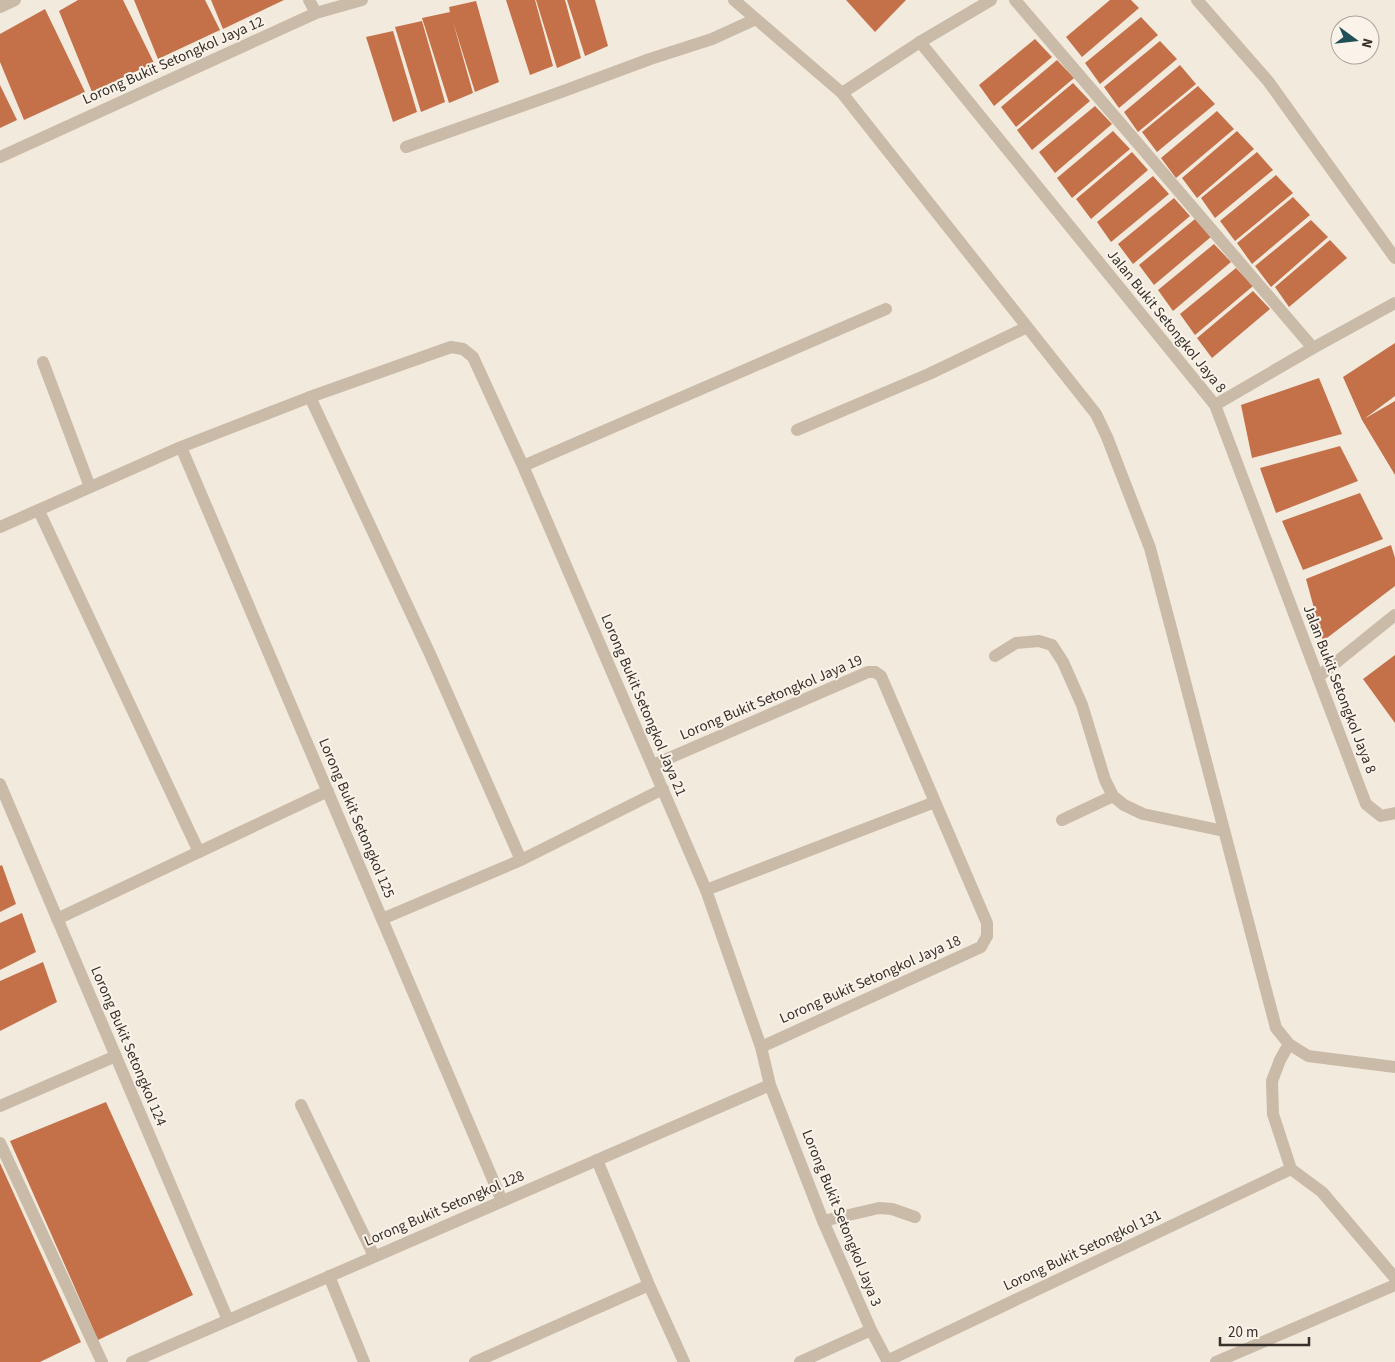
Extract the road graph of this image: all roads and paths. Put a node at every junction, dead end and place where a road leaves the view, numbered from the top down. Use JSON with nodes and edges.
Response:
{"nodes":[{"id":1,"x":15,"y":0,"type":"edge"},
{"id":2,"x":309,"y":0,"type":"edge"},
{"id":3,"x":362,"y":0,"type":"edge"},
{"id":4,"x":734,"y":0,"type":"edge"},
{"id":5,"x":991,"y":0,"type":"edge"},
{"id":6,"x":1015,"y":0,"type":"edge"},
{"id":7,"x":1197,"y":0,"type":"edge"},
{"id":8,"x":0,"y":7,"type":"edge"},
{"id":9,"x":316,"y":14,"type":"junction"},
{"id":10,"x":756,"y":19,"type":"junction"},
{"id":11,"x":920,"y":42,"type":"junction"},
{"id":12,"x":842,"y":93,"type":"junction"},
{"id":13,"x":406,"y":147,"type":"dead end"},
{"id":14,"x":0,"y":157,"type":"edge"},
{"id":15,"x":1395,"y":258,"type":"edge"},
{"id":16,"x":1395,"y":303,"type":"edge"},
{"id":17,"x":886,"y":309,"type":"dead end"},
{"id":18,"x":1027,"y":326,"type":"junction"},
{"id":19,"x":1313,"y":348,"type":"junction"},
{"id":20,"x":43,"y":362,"type":"dead end"},
{"id":21,"x":310,"y":397,"type":"junction"},
{"id":22,"x":1214,"y":405,"type":"junction"},
{"id":23,"x":797,"y":430,"type":"dead end"},
{"id":24,"x":182,"y":447,"type":"junction"},
{"id":25,"x":523,"y":466,"type":"junction"},
{"id":26,"x":90,"y":487,"type":"junction"},
{"id":27,"x":39,"y":511,"type":"junction"},
{"id":28,"x":0,"y":527,"type":"edge"},
{"id":29,"x":1395,"y":615,"type":"edge"},
{"id":30,"x":996,"y":656,"type":"dead end"},
{"id":31,"x":1318,"y":677,"type":"junction"},
{"id":32,"x":652,"y":765,"type":"junction"},
{"id":33,"x":1,"y":789,"type":"edge"},
{"id":34,"x":663,"y":789,"type":"junction"},
{"id":35,"x":328,"y":792,"type":"junction"},
{"id":36,"x":1114,"y":796,"type":"junction"},
{"id":37,"x":935,"y":802,"type":"junction"},
{"id":38,"x":1395,"y":813,"type":"edge"},
{"id":39,"x":1062,"y":820,"type":"dead end"},
{"id":40,"x":1224,"y":831,"type":"junction"},
{"id":41,"x":199,"y":852,"type":"junction"},
{"id":42,"x":521,"y":860,"type":"junction"},
{"id":43,"x":706,"y":890,"type":"junction"},
{"id":44,"x":57,"y":919,"type":"junction"},
{"id":45,"x":382,"y":919,"type":"junction"},
{"id":46,"x":1289,"y":1044,"type":"junction"},
{"id":47,"x":761,"y":1047,"type":"junction"},
{"id":48,"x":116,"y":1056,"type":"junction"},
{"id":49,"x":1395,"y":1068,"type":"edge"},
{"id":50,"x":770,"y":1085,"type":"junction"},
{"id":51,"x":301,"y":1105,"type":"dead end"},
{"id":52,"x":0,"y":1106,"type":"edge"},
{"id":53,"x":0,"y":1143,"type":"edge"},
{"id":54,"x":597,"y":1160,"type":"junction"},
{"id":55,"x":1291,"y":1168,"type":"junction"},
{"id":56,"x":502,"y":1201,"type":"junction"},
{"id":57,"x":915,"y":1217,"type":"dead end"},
{"id":58,"x":823,"y":1221,"type":"junction"},
{"id":59,"x":374,"y":1256,"type":"junction"},
{"id":60,"x":329,"y":1276,"type":"junction"},
{"id":61,"x":1395,"y":1278,"type":"edge"},
{"id":62,"x":649,"y":1285,"type":"junction"},
{"id":63,"x":1395,"y":1285,"type":"edge"},
{"id":64,"x":228,"y":1320,"type":"junction"},
{"id":65,"x":871,"y":1330,"type":"junction"},
{"id":66,"x":888,"y":1361,"type":"edge"},
{"id":67,"x":102,"y":1362,"type":"edge"},
{"id":68,"x":132,"y":1362,"type":"edge"},
{"id":69,"x":364,"y":1362,"type":"edge"},
{"id":70,"x":475,"y":1362,"type":"edge"},
{"id":71,"x":684,"y":1362,"type":"edge"},
{"id":72,"x":800,"y":1362,"type":"edge"},
{"id":73,"x":1216,"y":1362,"type":"edge"}],
"edges":[{"from":1,"to":8,"type":"street"},
{"from":2,"to":9,"type":"street"},
{"from":3,"to":9,"type":"street","name":"Lorong Bukit Setongkol Jaya 12"},
{"from":4,"to":10,"type":"street"},
{"from":5,"to":11,"type":"street"},
{"from":6,"to":19,"type":"street"},
{"from":7,"to":15,"type":"street"},
{"from":9,"to":14,"type":"street","name":"Lorong Bukit Setongkol Jaya 12"},
{"from":10,"to":12,"type":"street"},
{"from":10,"to":13,"type":"street"},
{"from":11,"to":12,"type":"street"},
{"from":11,"to":22,"type":"street","name":"Jalan Bukit Setongkol Jaya 8"},
{"from":12,"to":18,"type":"street"},
{"from":16,"to":19,"type":"street"},
{"from":17,"to":25,"type":"street"},
{"from":18,"to":23,"type":"street"},
{"from":18,"to":40,"type":"street"},
{"from":19,"to":22,"type":"street"},
{"from":20,"to":26,"type":"street"},
{"from":21,"to":24,"type":"street"},
{"from":21,"to":25,"type":"street","name":"Lorong Bukit Setongkol Jaya 21"},
{"from":21,"to":42,"type":"street"},
{"from":22,"to":31,"type":"street","name":"Jalan Bukit Setongkol Jaya 8"},
{"from":24,"to":26,"type":"street"},
{"from":24,"to":35,"type":"street","name":"Lorong Bukit Setongkol 125"},
{"from":25,"to":32,"type":"street","name":"Lorong Bukit Setongkol Jaya 21"},
{"from":26,"to":27,"type":"street"},
{"from":27,"to":28,"type":"street"},
{"from":27,"to":41,"type":"street"},
{"from":29,"to":31,"type":"street"},
{"from":30,"to":36,"type":"street"},
{"from":31,"to":38,"type":"street","name":"Jalan Bukit Setongkol Jaya 8"},
{"from":32,"to":34,"type":"street","name":"Lorong Bukit Setongkol Jaya 21"},
{"from":32,"to":37,"type":"street","name":"Lorong Bukit Setongkol Jaya 19"},
{"from":33,"to":44,"type":"street","name":"Lorong Bukit Setongkol 124"},
{"from":34,"to":42,"type":"street"},
{"from":34,"to":43,"type":"street","name":"Lorong Bukit Setongkol Jaya 21"},
{"from":35,"to":41,"type":"street"},
{"from":35,"to":45,"type":"street","name":"Lorong Bukit Setongkol 125"},
{"from":36,"to":39,"type":"street"},
{"from":36,"to":40,"type":"street"},
{"from":37,"to":43,"type":"street"},
{"from":37,"to":47,"type":"street","name":"Lorong Bukit Setongkol Jaya 18"},
{"from":40,"to":46,"type":"street"},
{"from":41,"to":44,"type":"street"},
{"from":42,"to":45,"type":"street"},
{"from":43,"to":47,"type":"street","name":"Lorong Bukit Setongkol Jaya 21"},
{"from":44,"to":48,"type":"street","name":"Lorong Bukit Setongkol 124"},
{"from":45,"to":56,"type":"street","name":"Lorong Bukit Setongkol 125"},
{"from":46,"to":49,"type":"street"},
{"from":46,"to":55,"type":"street"},
{"from":47,"to":50,"type":"street","name":"Lorong Bukit Setongkol Jaya 21"},
{"from":48,"to":52,"type":"street"},
{"from":48,"to":64,"type":"street","name":"Lorong Bukit Setongkol 124"},
{"from":50,"to":54,"type":"street","name":"Lorong Bukit Setongkol 128"},
{"from":50,"to":58,"type":"street","name":"Lorong Bukit Setongkol Jaya 3"},
{"from":51,"to":59,"type":"street"},
{"from":53,"to":67,"type":"street"},
{"from":54,"to":56,"type":"street","name":"Lorong Bukit Setongkol 128"},
{"from":54,"to":62,"type":"street"},
{"from":55,"to":61,"type":"street"},
{"from":55,"to":66,"type":"street","name":"Lorong Bukit Setongkol 131"},
{"from":56,"to":59,"type":"street","name":"Lorong Bukit Setongkol 128"},
{"from":57,"to":58,"type":"street"},
{"from":58,"to":65,"type":"street","name":"Lorong Bukit Setongkol Jaya 3"},
{"from":59,"to":60,"type":"street","name":"Lorong Bukit Setongkol 128"},
{"from":60,"to":64,"type":"street","name":"Lorong Bukit Setongkol 128"},
{"from":60,"to":69,"type":"street"},
{"from":62,"to":70,"type":"street"},
{"from":62,"to":71,"type":"street"},
{"from":63,"to":73,"type":"street"},
{"from":64,"to":68,"type":"street","name":"Lorong Bukit Setongkol 128"},
{"from":65,"to":66,"type":"street","name":"Lorong Bukit Setongkol Jaya 3"},
{"from":65,"to":72,"type":"street"}]}
